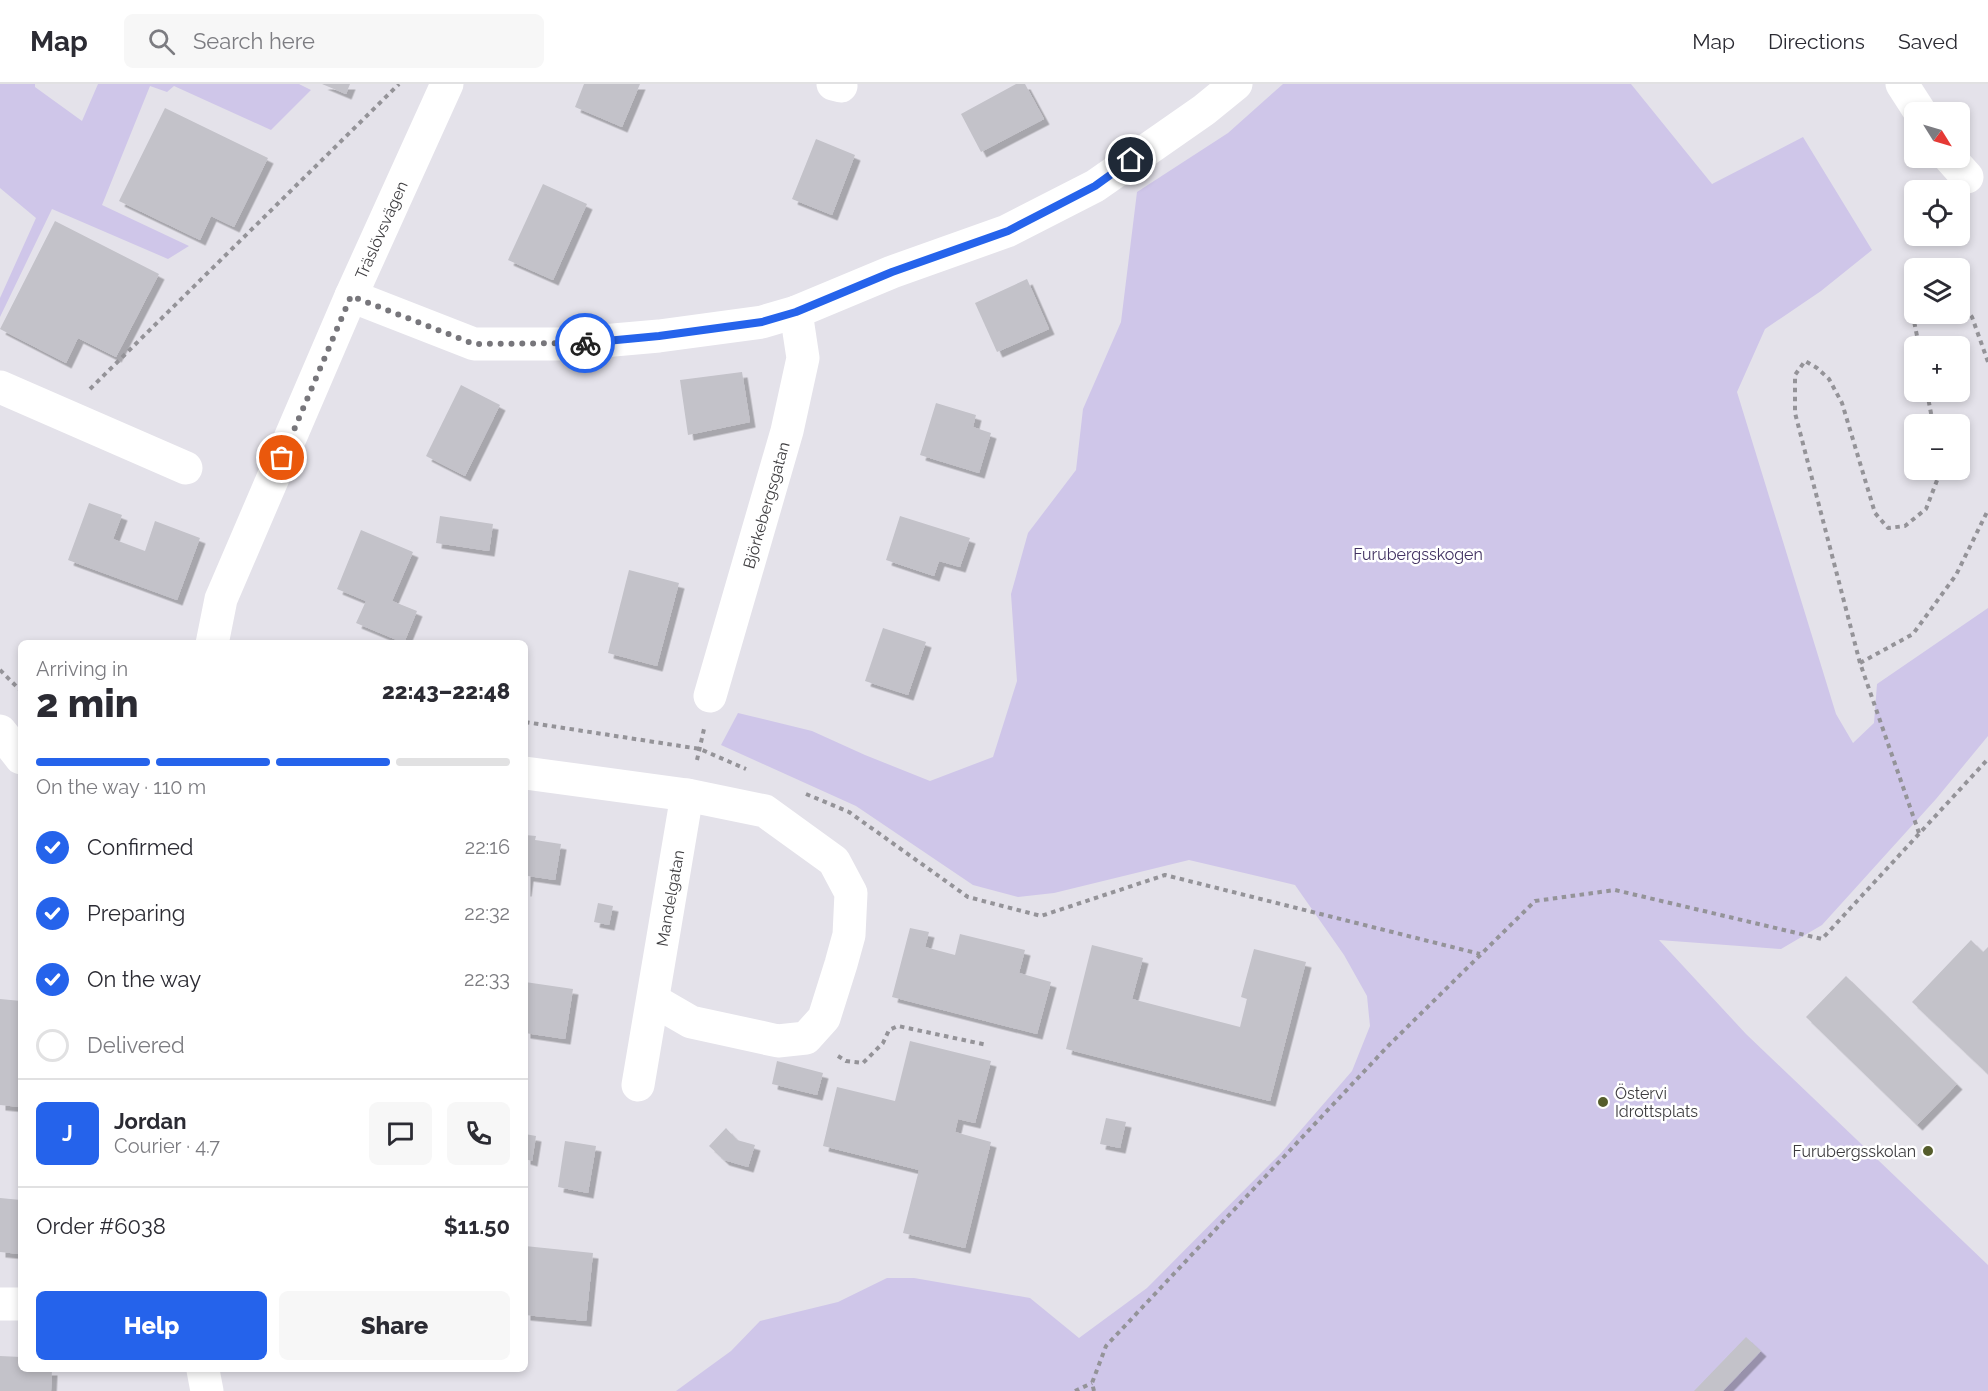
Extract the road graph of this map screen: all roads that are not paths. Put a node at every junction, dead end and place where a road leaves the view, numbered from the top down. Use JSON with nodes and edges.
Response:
{"nodes":[{"id":1,"x":447,"y":84,"type":"edge"},
{"id":2,"x":1236,"y":84,"type":"edge"},
{"id":3,"x":1902,"y":84,"type":"edge"},
{"id":4,"x":1914,"y":102,"type":"edge"},
{"id":5,"x":351,"y":296,"type":"junction"},
{"id":6,"x":796,"y":312,"type":"junction"},
{"id":7,"x":0,"y":387,"type":"edge"},
{"id":8,"x":186,"y":468,"type":"dead end"},
{"id":9,"x":213,"y":640,"type":"edge"},
{"id":10,"x":710,"y":696,"type":"road end"},
{"id":11,"x":0,"y":731,"type":"edge"},
{"id":12,"x":18,"y":754,"type":"edge"},
{"id":13,"x":528,"y":773,"type":"edge"},
{"id":14,"x":687,"y":795,"type":"junction"},
{"id":15,"x":653,"y":1000,"type":"junction"},
{"id":16,"x":638,"y":1085,"type":"dead end"},
{"id":17,"x":0,"y":1304,"type":"edge"},
{"id":18,"x":18,"y":1304,"type":"edge"},
{"id":19,"x":203,"y":1372,"type":"edge"},
{"id":20,"x":207,"y":1391,"type":"edge"}],
"edges":[{"from":1,"to":5,"type":"street","name":"Träslövsvägen"},
{"from":2,"to":6,"type":"street"},
{"from":3,"to":4,"type":"street"},
{"from":5,"to":6,"type":"street"},
{"from":5,"to":9,"type":"street","name":"Träslövsvägen"},
{"from":6,"to":10,"type":"street","name":"Björkebergsgatan"},
{"from":7,"to":8,"type":"street"},
{"from":11,"to":12,"type":"street"},
{"from":13,"to":14,"type":"street"},
{"from":14,"to":15,"type":"street","name":"Mandelgatan"},
{"from":14,"to":15,"type":"street"},
{"from":15,"to":16,"type":"street","name":"Mandelgatan"},
{"from":17,"to":18,"type":"street"},
{"from":19,"to":20,"type":"street"}]}
